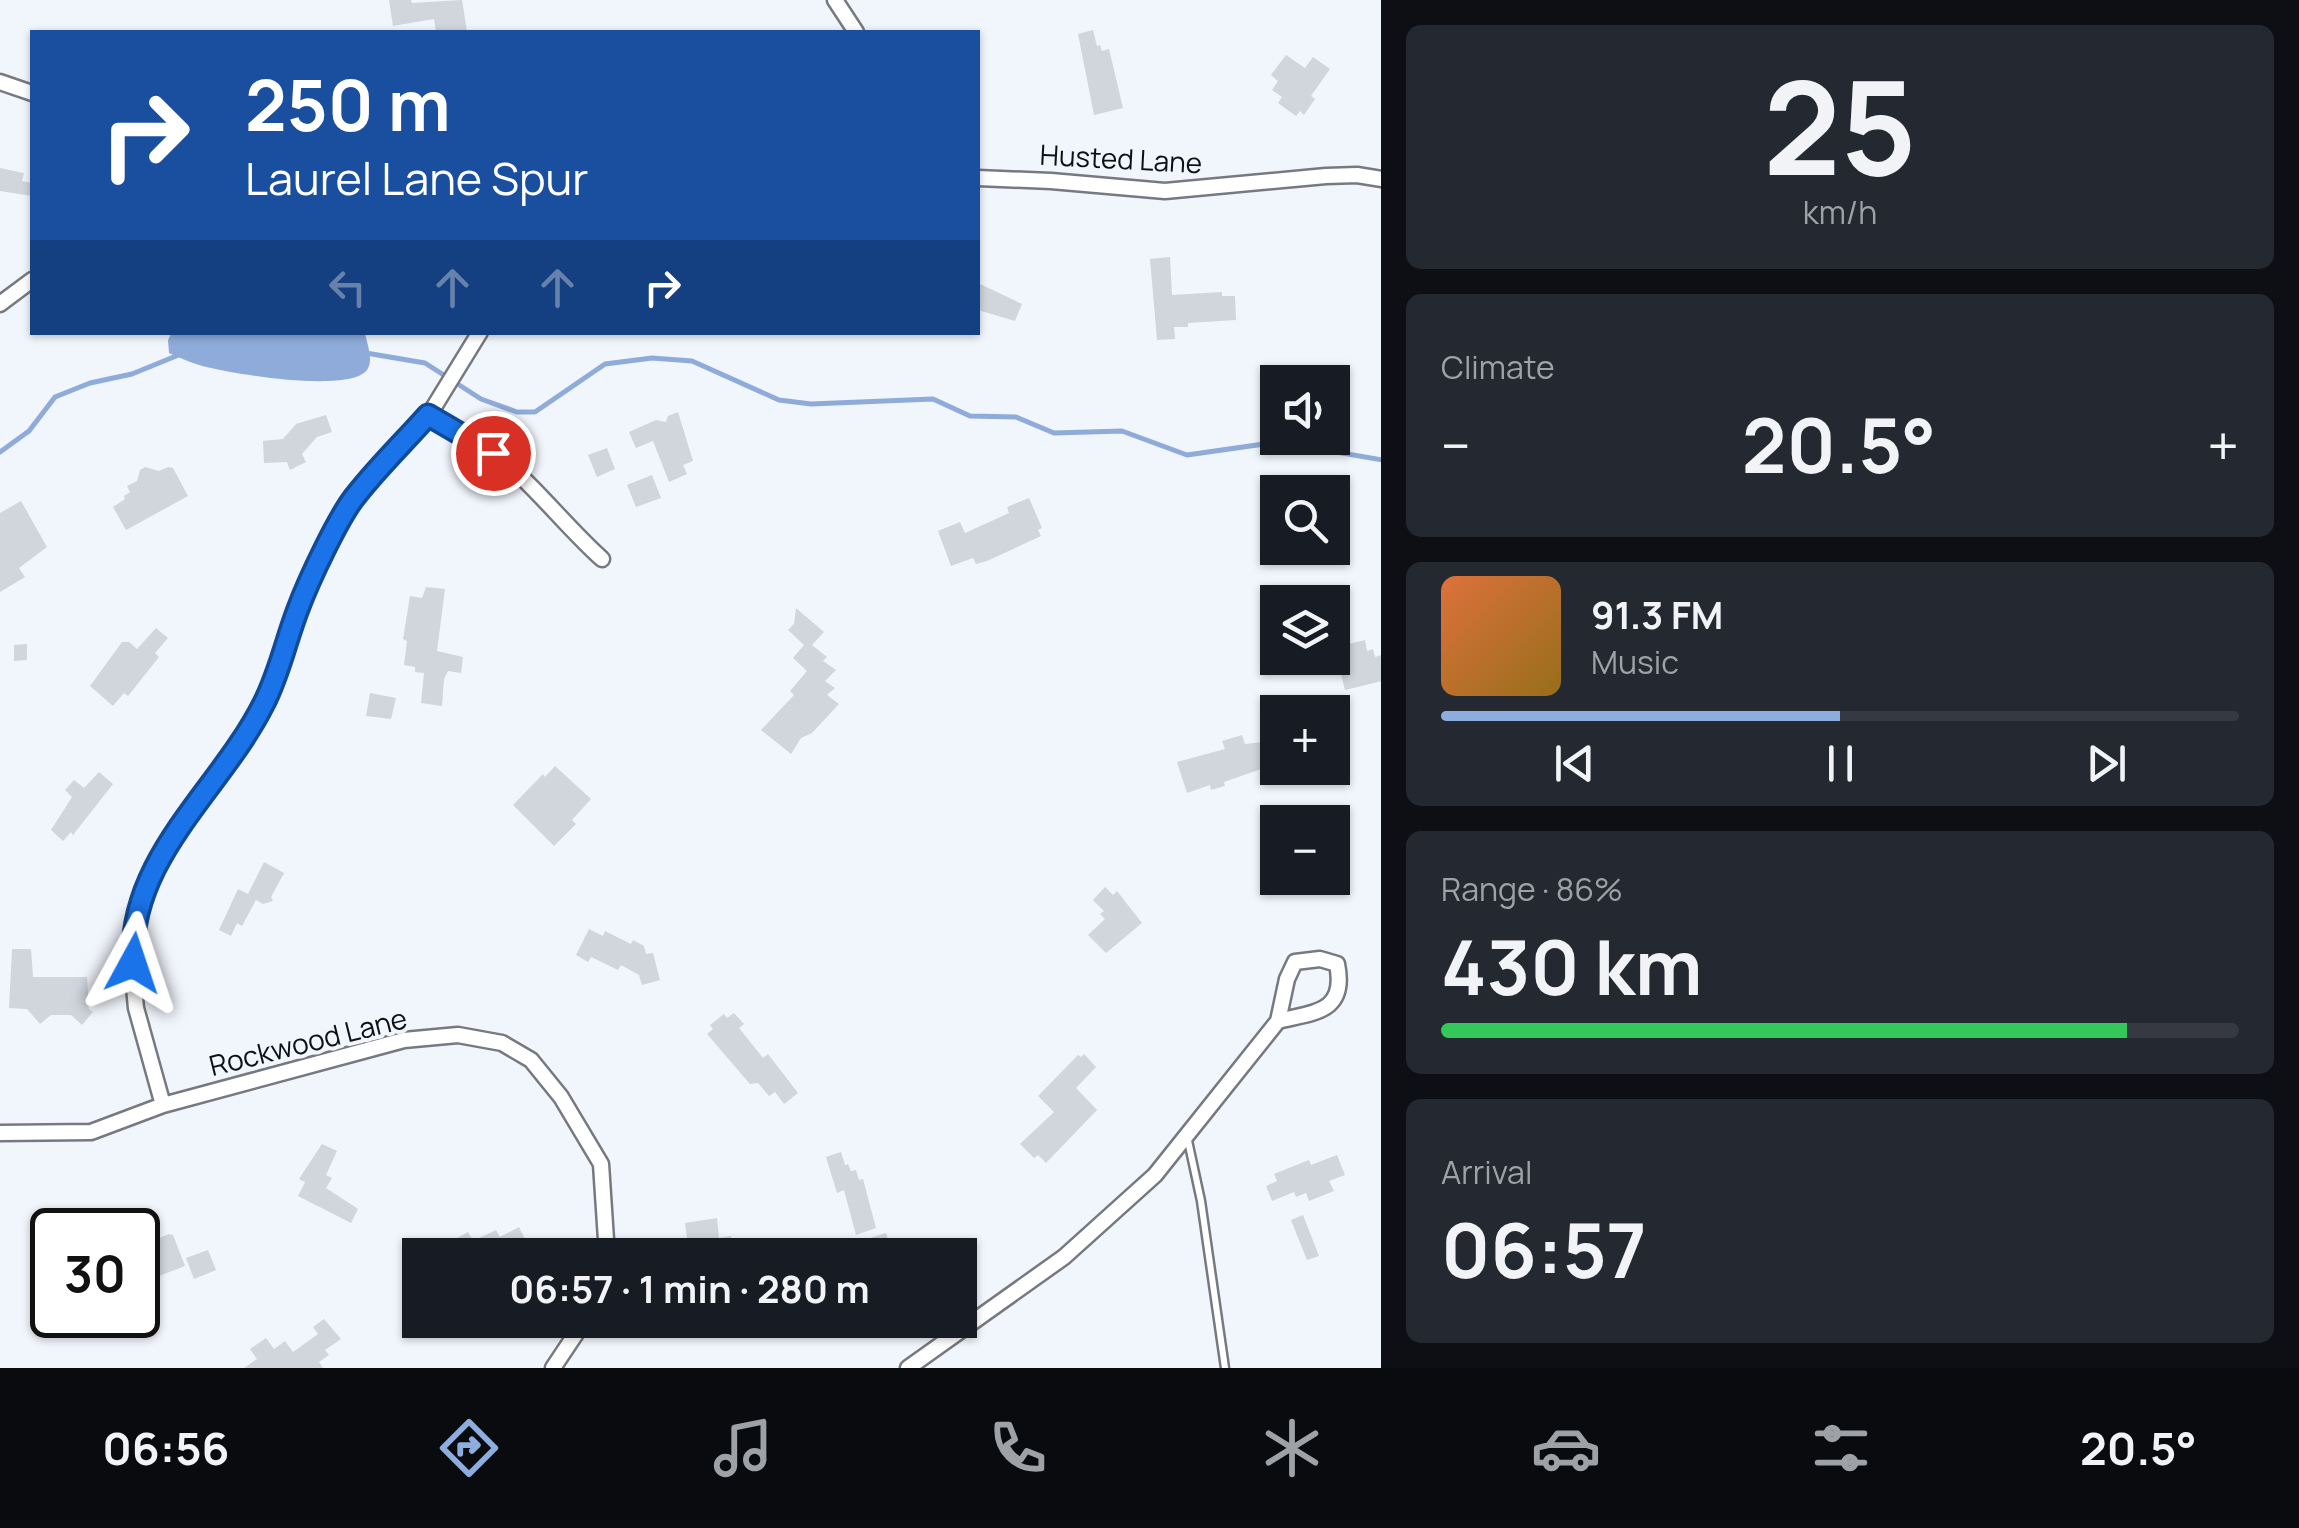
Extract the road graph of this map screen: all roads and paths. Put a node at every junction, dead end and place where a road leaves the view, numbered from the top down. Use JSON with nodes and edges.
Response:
{"nodes":[{"id":1,"x":835,"y":0,"type":"edge"},
{"id":2,"x":855,"y":30,"type":"edge"},
{"id":3,"x":0,"y":82,"type":"edge"},
{"id":4,"x":30,"y":92,"type":"edge"},
{"id":5,"x":980,"y":178,"type":"edge"},
{"id":6,"x":1381,"y":179,"type":"edge"},
{"id":7,"x":30,"y":282,"type":"edge"},
{"id":8,"x":0,"y":304,"type":"edge"},
{"id":9,"x":478,"y":335,"type":"edge"},
{"id":10,"x":428,"y":415,"type":"junction"},
{"id":11,"x":602,"y":559,"type":"dead end"},
{"id":12,"x":1278,"y":1021,"type":"junction"},
{"id":13,"x":162,"y":1106,"type":"junction"},
{"id":14,"x":0,"y":1133,"type":"edge"},
{"id":15,"x":1186,"y":1135,"type":"junction"},
{"id":16,"x":607,"y":1238,"type":"edge"},
{"id":17,"x":574,"y":1338,"type":"edge"},
{"id":18,"x":553,"y":1368,"type":"edge"},
{"id":19,"x":908,"y":1368,"type":"edge"},
{"id":20,"x":1225,"y":1368,"type":"edge"}],
"edges":[{"from":1,"to":2,"type":"street"},
{"from":3,"to":4,"type":"street"},
{"from":5,"to":6,"type":"street","name":"Husted Lane"},
{"from":7,"to":8,"type":"street"},
{"from":9,"to":10,"type":"street"},
{"from":10,"to":11,"type":"street"},
{"from":10,"to":13,"type":"street"},
{"from":12,"to":12,"type":"street"},
{"from":12,"to":15,"type":"street"},
{"from":13,"to":14,"type":"street","name":"Rockwood Lane"},
{"from":13,"to":16,"type":"street","name":"Rockwood Lane"},
{"from":15,"to":19,"type":"street"},
{"from":15,"to":20,"type":"lane"},
{"from":17,"to":18,"type":"street"}]}
